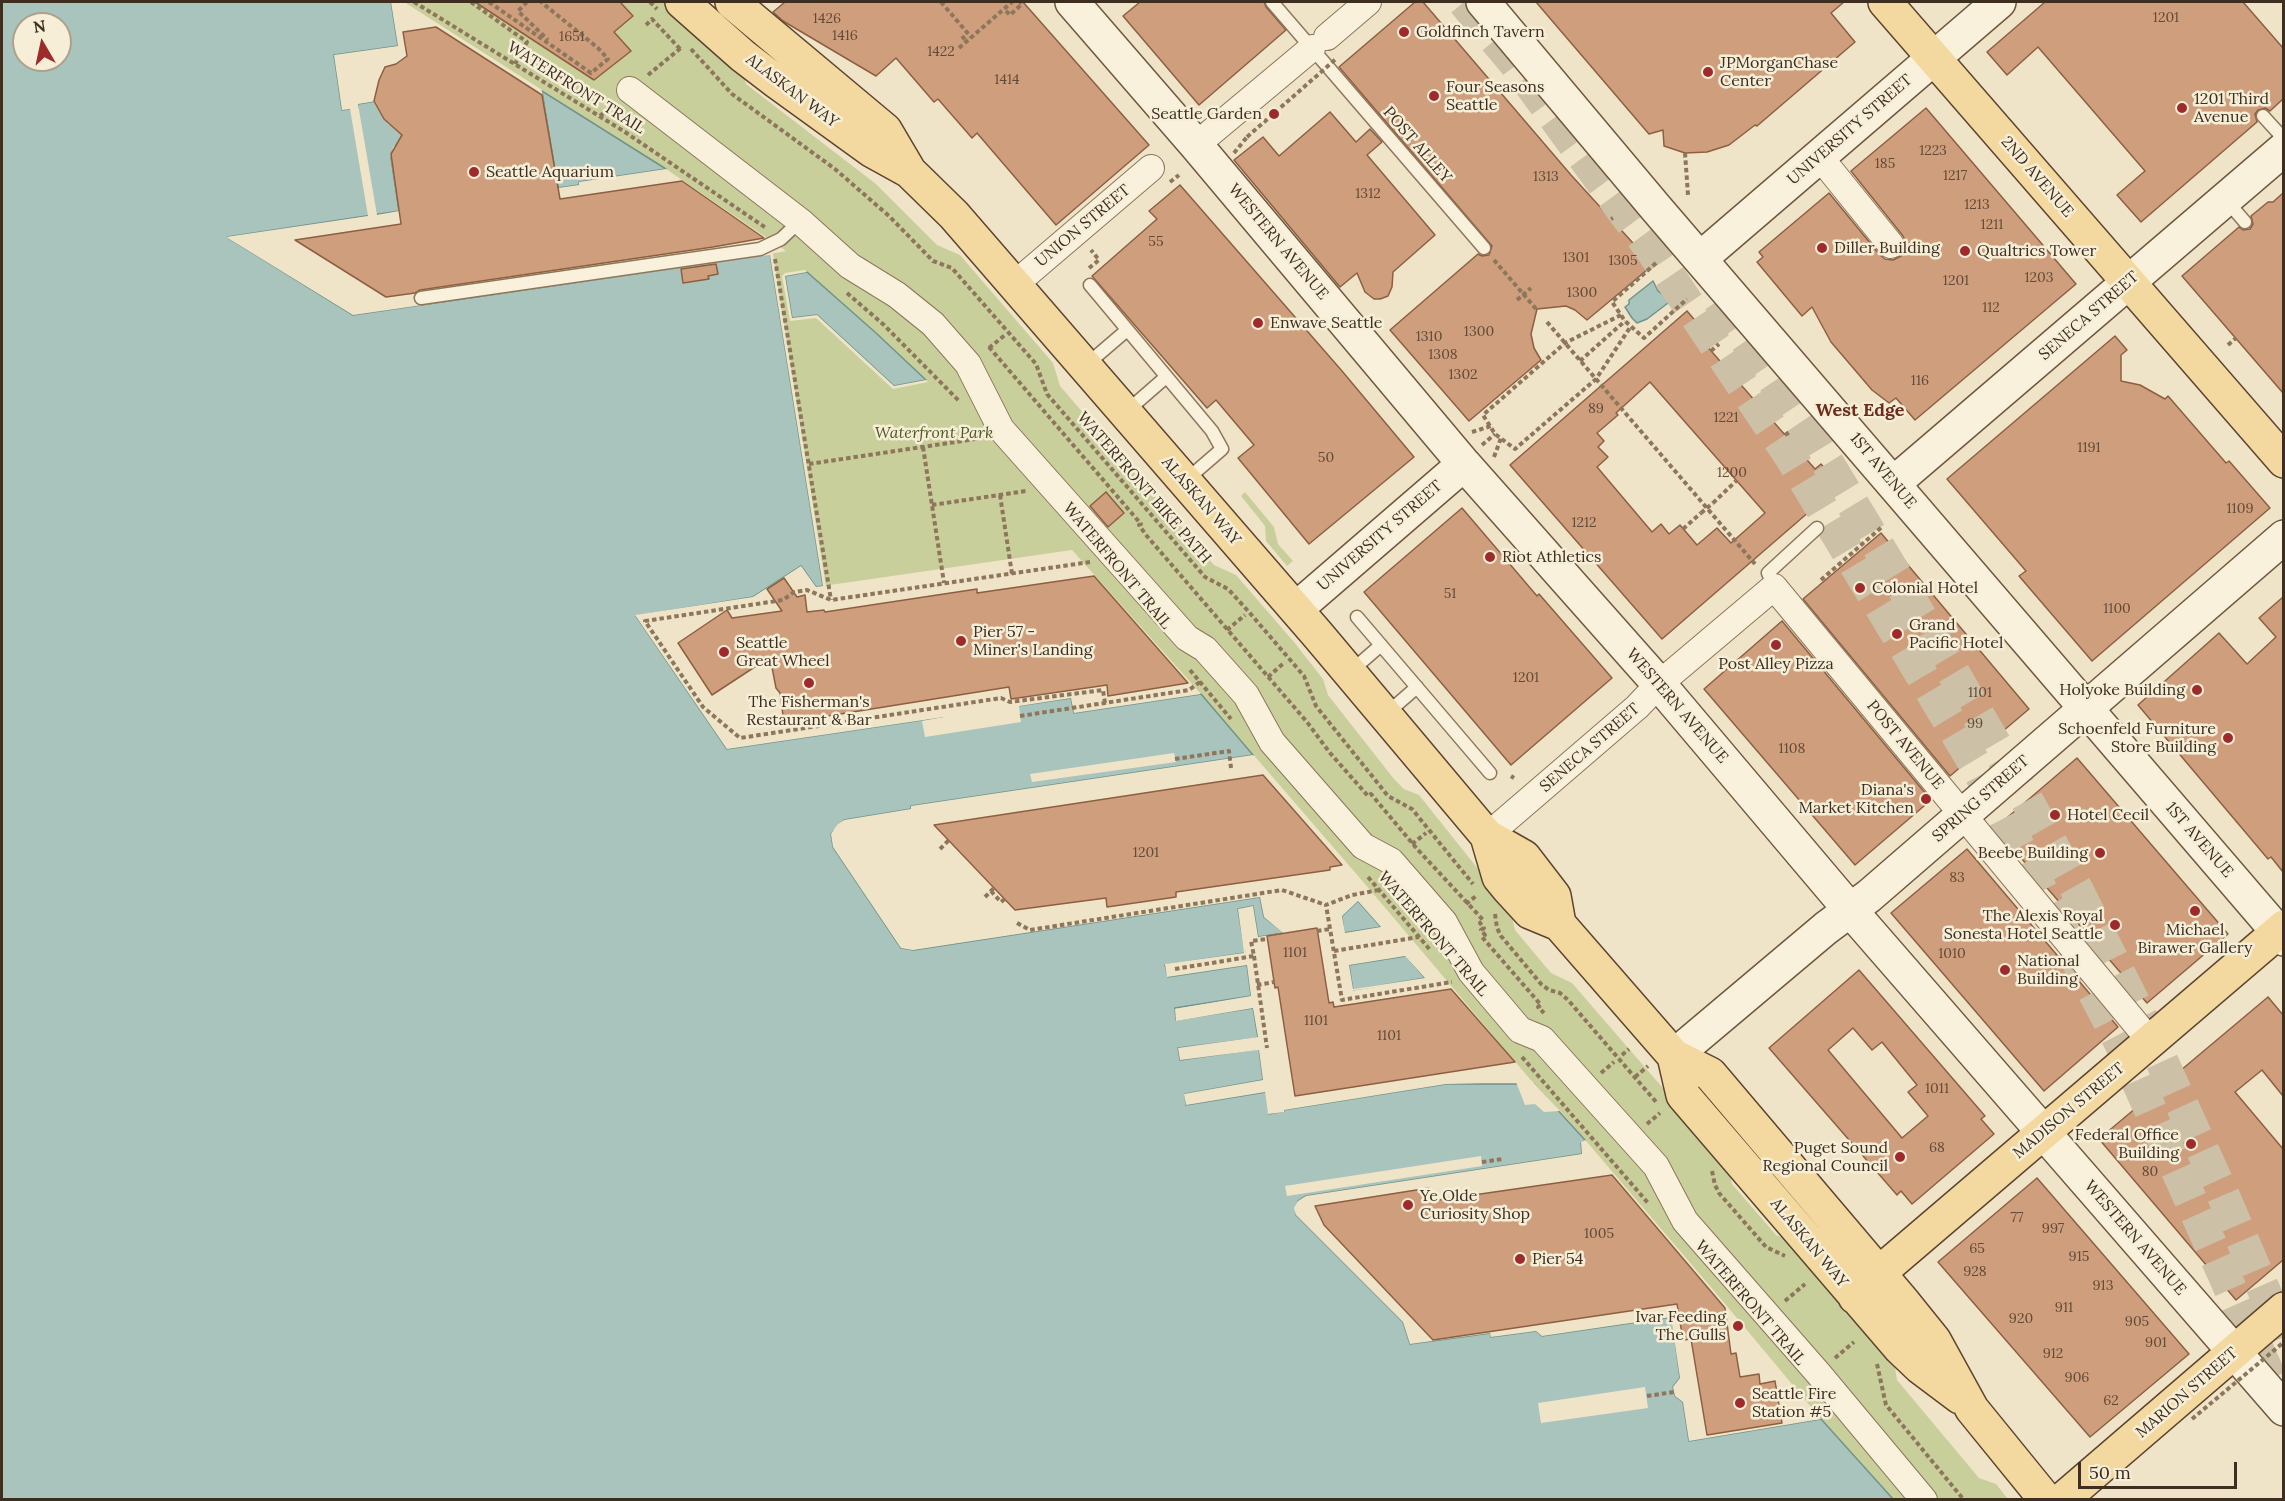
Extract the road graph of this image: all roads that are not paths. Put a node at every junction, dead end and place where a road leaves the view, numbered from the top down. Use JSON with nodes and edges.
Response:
{"nodes":[{"id":1,"x":682,"y":2,"type":"edge"},
{"id":2,"x":732,"y":2,"type":"edge"},
{"id":3,"x":1072,"y":2,"type":"edge"},
{"id":4,"x":1272,"y":2,"type":"edge"},
{"id":5,"x":1368,"y":2,"type":"edge"},
{"id":6,"x":1483,"y":2,"type":"edge"},
{"id":7,"x":1886,"y":2,"type":"edge"},
{"id":8,"x":1999,"y":2,"type":"edge"},
{"id":9,"x":1325,"y":48,"type":"junction"},
{"id":10,"x":1934,"y":57,"type":"junction"},
{"id":11,"x":630,"y":90,"type":"dead end"},
{"id":12,"x":2264,"y":116,"type":"dead end"},
{"id":13,"x":2283,"y":139,"type":"edge"},
{"id":14,"x":1196,"y":146,"type":"junction"},
{"id":15,"x":2283,"y":149,"type":"edge"},
{"id":16,"x":1819,"y":156,"type":"junction"},
{"id":17,"x":1152,"y":168,"type":"dead end"},
{"id":18,"x":909,"y":171,"type":"junction"},
{"id":19,"x":800,"y":221,"type":"junction"},
{"id":20,"x":1891,"y":245,"type":"dead end"},
{"id":21,"x":1484,"y":248,"type":"road end"},
{"id":22,"x":1701,"y":258,"type":"junction"},
{"id":23,"x":2128,"y":282,"type":"junction"},
{"id":24,"x":1015,"y":284,"type":"junction"},
{"id":25,"x":1090,"y":285,"type":"dead end"},
{"id":26,"x":421,"y":298,"type":"dead end"},
{"id":27,"x":1127,"y":330,"type":"junction"},
{"id":28,"x":1084,"y":366,"type":"junction"},
{"id":29,"x":1166,"y":377,"type":"junction"},
{"id":30,"x":1125,"y":413,"type":"junction"},
{"id":31,"x":1478,"y":450,"type":"junction"},
{"id":32,"x":2283,"y":461,"type":"edge"},
{"id":33,"x":1184,"y":482,"type":"junction"},
{"id":34,"x":1894,"y":483,"type":"junction"},
{"id":35,"x":1817,"y":528,"type":"dead end"},
{"id":36,"x":2283,"y":537,"type":"edge"},
{"id":37,"x":1774,"y":587,"type":"junction"},
{"id":38,"x":1296,"y":609,"type":"junction"},
{"id":39,"x":1357,"y":617,"type":"dead end"},
{"id":40,"x":1381,"y":645,"type":"junction"},
{"id":41,"x":1350,"y":672,"type":"junction"},
{"id":42,"x":1659,"y":684,"type":"junction"},
{"id":43,"x":1417,"y":687,"type":"junction"},
{"id":44,"x":2086,"y":708,"type":"junction"},
{"id":45,"x":1385,"y":715,"type":"junction"},
{"id":46,"x":1490,"y":773,"type":"dead end"},
{"id":47,"x":1963,"y":814,"type":"junction"},
{"id":48,"x":1486,"y":836,"type":"junction"},
{"id":49,"x":1851,"y":911,"type":"junction"},
{"id":50,"x":2281,"y":933,"type":"edge"},
{"id":51,"x":2151,"y":1042,"type":"junction"},
{"id":52,"x":1660,"y":1062,"type":"junction"},
{"id":53,"x":2044,"y":1132,"type":"junction"},
{"id":54,"x":1879,"y":1273,"type":"junction"},
{"id":55,"x":1855,"y":1297,"type":"junction"},
{"id":56,"x":2283,"y":1309,"type":"edge"},
{"id":57,"x":2233,"y":1352,"type":"junction"},
{"id":58,"x":1972,"y":1409,"type":"junction"},
{"id":59,"x":2283,"y":1409,"type":"edge"},
{"id":60,"x":1924,"y":1500,"type":"edge"},
{"id":61,"x":2046,"y":1500,"type":"edge"},
{"id":62,"x":2062,"y":1500,"type":"edge"}],
"edges":[{"from":1,"to":18,"type":"main road","name":"ALASKAN WAY"},
{"from":2,"to":18,"type":"main road","name":"ALASKAN WAY"},
{"from":3,"to":14,"type":"main road","name":"WESTERN AVENUE"},
{"from":4,"to":9,"type":"lane","name":"POST ALLEY"},
{"from":5,"to":9,"type":"street"},
{"from":6,"to":22,"type":"main road","name":"1ST AVENUE"},
{"from":7,"to":10,"type":"main road","name":"2ND AVENUE"},
{"from":8,"to":10,"type":"main road","name":"UNIVERSITY STREET"},
{"from":9,"to":14,"type":"street"},
{"from":9,"to":21,"type":"lane","name":"POST ALLEY"},
{"from":10,"to":16,"type":"main road","name":"UNIVERSITY STREET"},
{"from":10,"to":23,"type":"main road","name":"2ND AVENUE"},
{"from":11,"to":19,"type":"street"},
{"from":12,"to":13,"type":"lane"},
{"from":14,"to":31,"type":"main road","name":"WESTERN AVENUE"},
{"from":15,"to":23,"type":"main road","name":"SENECA STREET"},
{"from":16,"to":20,"type":"street"},
{"from":16,"to":22,"type":"main road","name":"UNIVERSITY STREET"},
{"from":17,"to":24,"type":"street","name":"UNION STREET"},
{"from":18,"to":24,"type":"main road","name":"ALASKAN WAY"},
{"from":19,"to":26,"type":"lane"},
{"from":19,"to":60,"type":"street"},
{"from":22,"to":34,"type":"main road","name":"1ST AVENUE"},
{"from":23,"to":32,"type":"main road","name":"2ND AVENUE"},
{"from":23,"to":34,"type":"main road","name":"SENECA STREET"},
{"from":24,"to":28,"type":"main road","name":"ALASKAN WAY"},
{"from":25,"to":27,"type":"lane"},
{"from":27,"to":28,"type":"lane"},
{"from":27,"to":29,"type":"lane"},
{"from":28,"to":30,"type":"main road","name":"ALASKAN WAY"},
{"from":29,"to":30,"type":"lane"},
{"from":29,"to":33,"type":"lane"},
{"from":30,"to":33,"type":"main road","name":"ALASKAN WAY"},
{"from":31,"to":38,"type":"main road","name":"UNIVERSITY STREET"},
{"from":31,"to":42,"type":"main road","name":"WESTERN AVENUE"},
{"from":33,"to":38,"type":"main road","name":"ALASKAN WAY"},
{"from":34,"to":44,"type":"main road","name":"1ST AVENUE"},
{"from":35,"to":37,"type":"lane"},
{"from":36,"to":44,"type":"main road","name":"SPRING STREET"},
{"from":37,"to":42,"type":"street","name":"SENECA STREET"},
{"from":37,"to":47,"type":"street","name":"POST AVENUE"},
{"from":38,"to":41,"type":"main road","name":"ALASKAN WAY"},
{"from":39,"to":40,"type":"lane"},
{"from":40,"to":41,"type":"lane"},
{"from":40,"to":43,"type":"lane"},
{"from":41,"to":45,"type":"main road","name":"ALASKAN WAY"},
{"from":42,"to":48,"type":"street","name":"SENECA STREET"},
{"from":42,"to":49,"type":"main road","name":"WESTERN AVENUE"},
{"from":43,"to":45,"type":"lane"},
{"from":43,"to":46,"type":"lane"},
{"from":44,"to":47,"type":"main road","name":"SPRING STREET"},
{"from":44,"to":50,"type":"main road","name":"1ST AVENUE"},
{"from":45,"to":48,"type":"main road","name":"ALASKAN WAY"},
{"from":47,"to":49,"type":"main road","name":"SPRING STREET"},
{"from":47,"to":51,"type":"street","name":"POST AVENUE"},
{"from":48,"to":52,"type":"main road","name":"ALASKAN WAY"},
{"from":49,"to":52,"type":"main road","name":"SPRING STREET"},
{"from":49,"to":53,"type":"main road","name":"WESTERN AVENUE"},
{"from":50,"to":51,"type":"main road","name":"MADISON STREET"},
{"from":51,"to":53,"type":"main road","name":"MADISON STREET"},
{"from":52,"to":54,"type":"main road","name":"ALASKAN WAY"},
{"from":52,"to":55,"type":"main road","name":"ALASKAN WAY"},
{"from":53,"to":54,"type":"main road","name":"MADISON STREET"},
{"from":53,"to":57,"type":"main road","name":"WESTERN AVENUE"},
{"from":54,"to":55,"type":"main road","name":"MADISON STREET"},
{"from":54,"to":58,"type":"main road","name":"ALASKAN WAY"},
{"from":55,"to":58,"type":"main road","name":"ALASKAN WAY"},
{"from":56,"to":57,"type":"main road","name":"MARION STREET"},
{"from":57,"to":59,"type":"main road","name":"WESTERN AVENUE"},
{"from":57,"to":62,"type":"main road","name":"MARION STREET"},
{"from":58,"to":61,"type":"main road","name":"ALASKAN WAY"}]}
